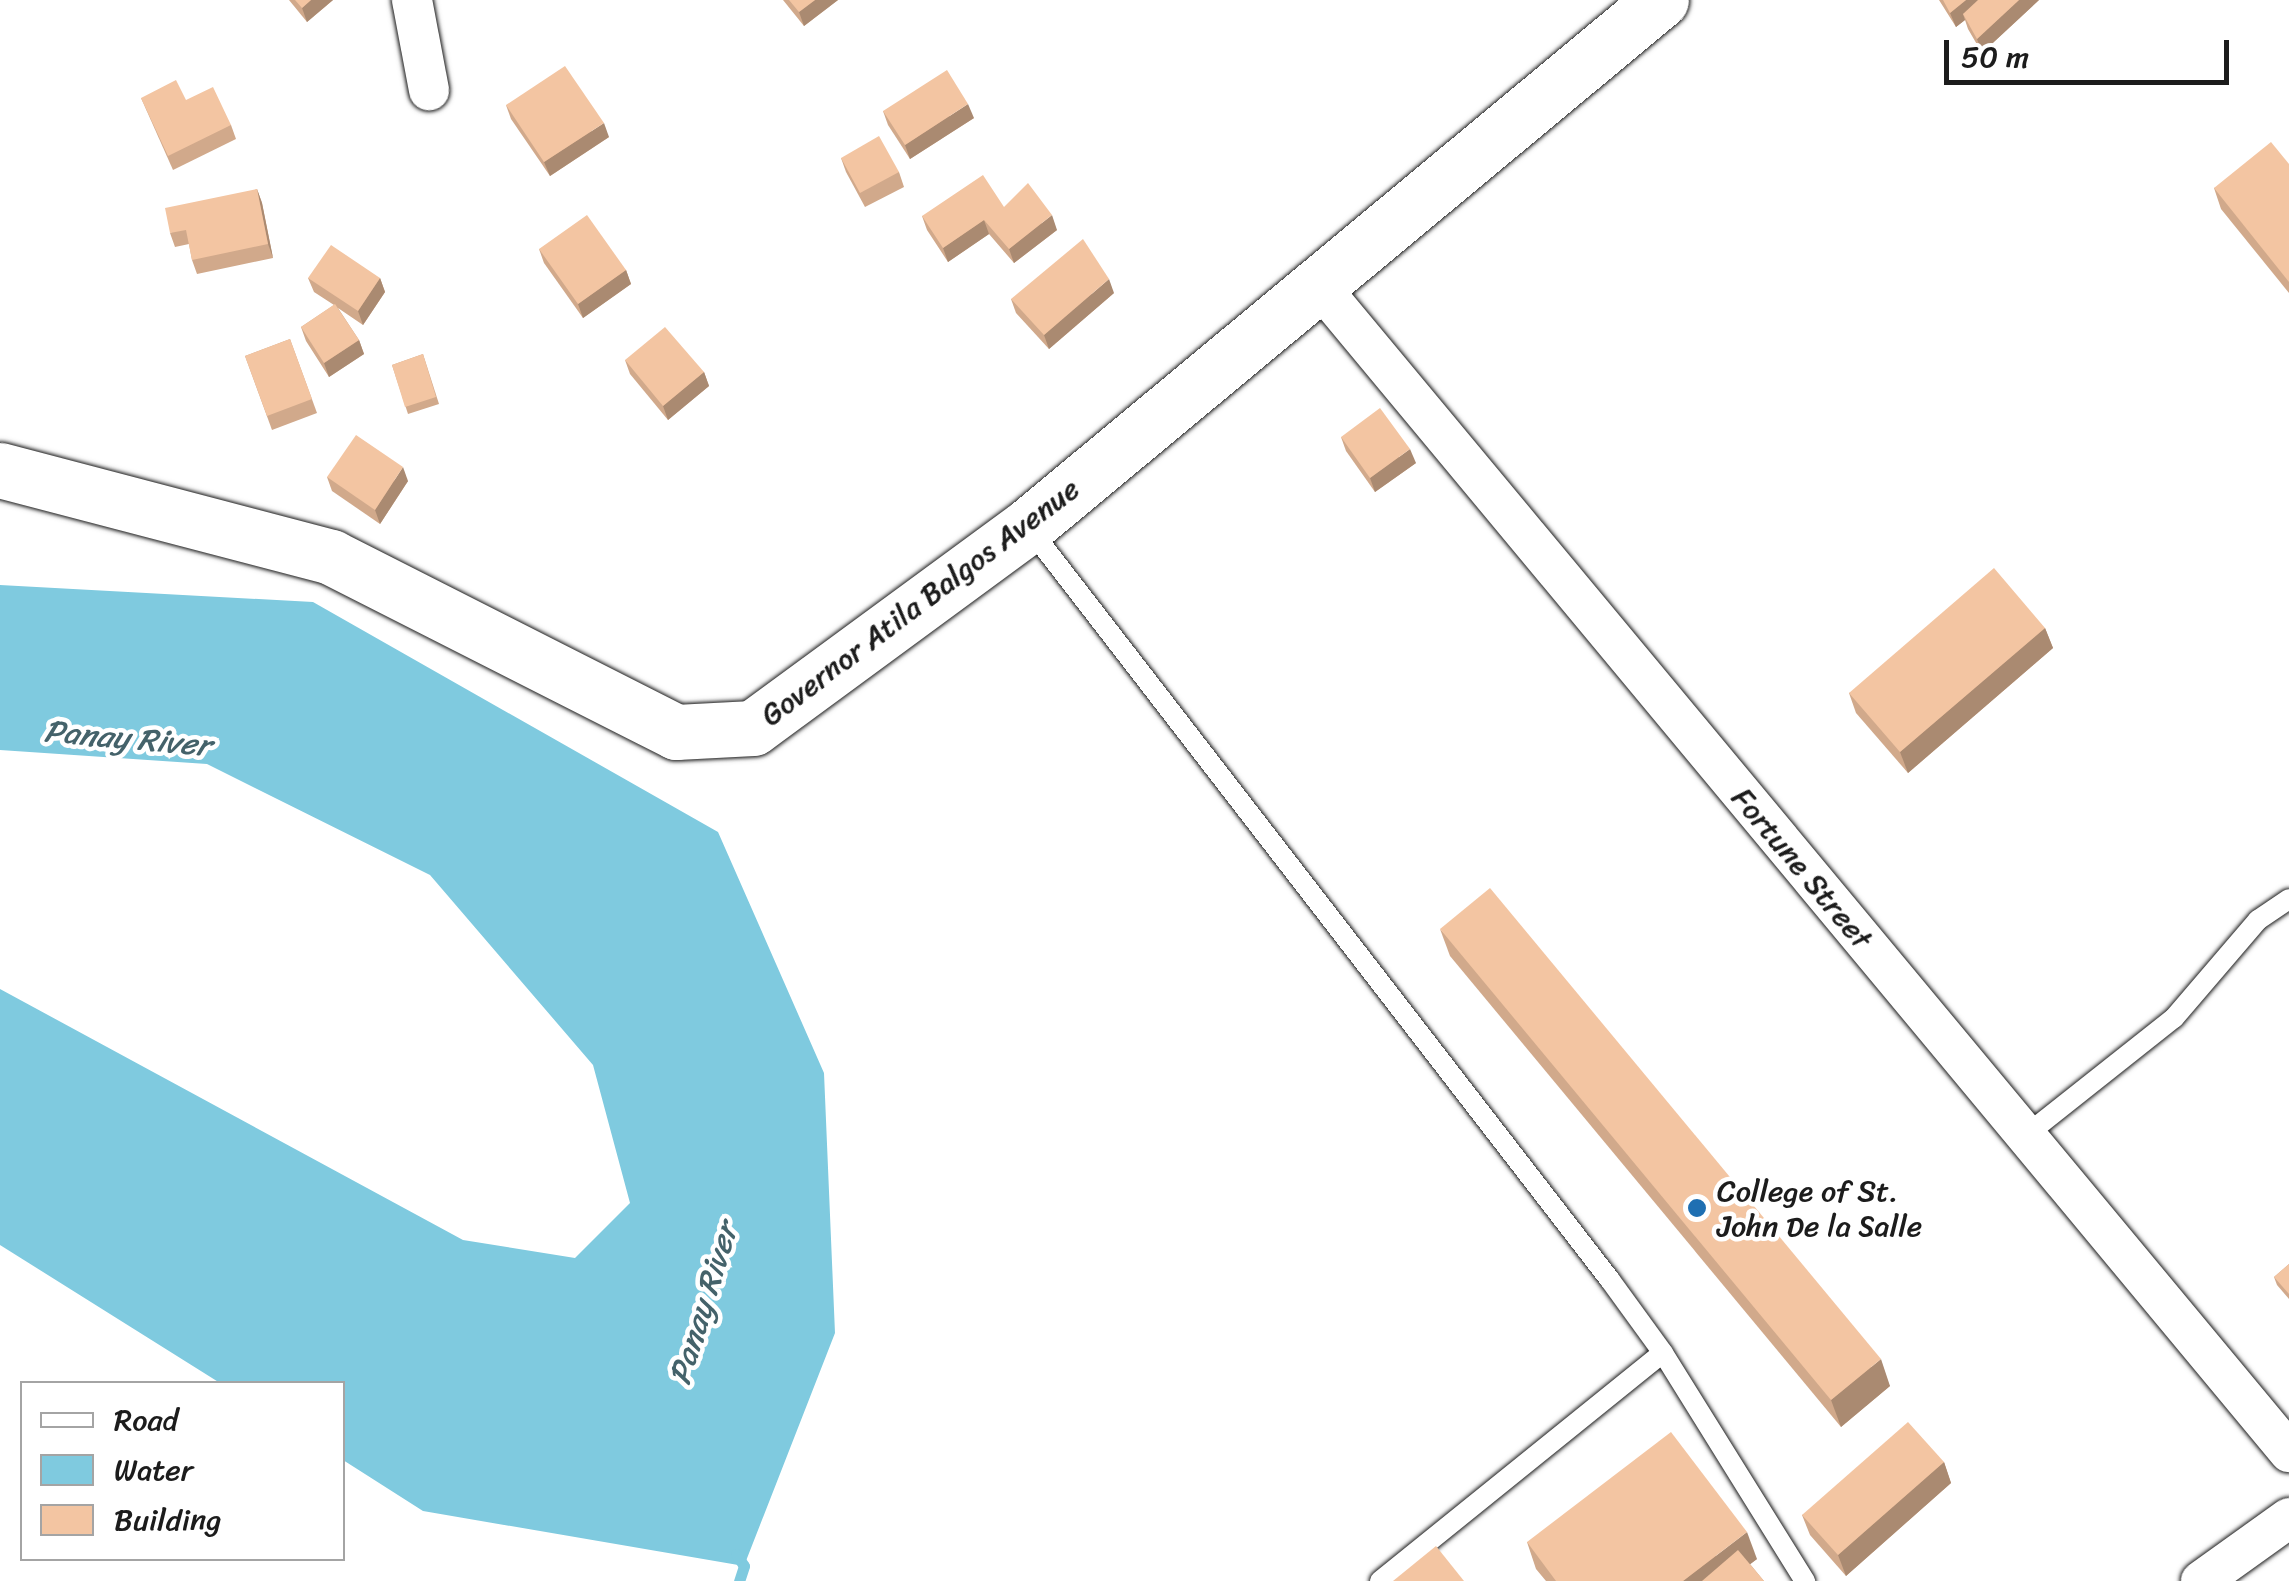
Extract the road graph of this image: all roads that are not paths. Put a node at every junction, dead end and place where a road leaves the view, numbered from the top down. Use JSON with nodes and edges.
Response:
{"nodes":[{"id":1,"x":412,"y":0,"type":"edge"},
{"id":2,"x":1661,"y":0,"type":"edge"},
{"id":3,"x":429,"y":90,"type":"dead end"},
{"id":4,"x":1316,"y":282,"type":"junction"},
{"id":5,"x":0,"y":470,"type":"edge"},
{"id":6,"x":1028,"y":526,"type":"junction"},
{"id":7,"x":2289,"y":899,"type":"edge"},
{"id":8,"x":2025,"y":1136,"type":"junction"},
{"id":9,"x":1664,"y":1353,"type":"junction"},
{"id":10,"x":2289,"y":1452,"type":"edge"},
{"id":11,"x":2289,"y":1518,"type":"edge"},
{"id":12,"x":1380,"y":1581,"type":"edge"},
{"id":13,"x":1805,"y":1581,"type":"edge"},
{"id":14,"x":2202,"y":1581,"type":"edge"}],
"edges":[{"from":1,"to":3,"type":"street"},
{"from":2,"to":4,"type":"main road","name":"Governor Atila Balgos Avenue"},
{"from":4,"to":6,"type":"main road","name":"Governor Atila Balgos Avenue"},
{"from":4,"to":8,"type":"street","name":"Fortune Street"},
{"from":5,"to":6,"type":"main road","name":"Governor Atila Balgos Avenue"},
{"from":6,"to":9,"type":"lane"},
{"from":7,"to":8,"type":"lane"},
{"from":8,"to":10,"type":"street","name":"Fortune Street"},
{"from":9,"to":12,"type":"lane"},
{"from":9,"to":13,"type":"lane"},
{"from":11,"to":14,"type":"street"}]}
